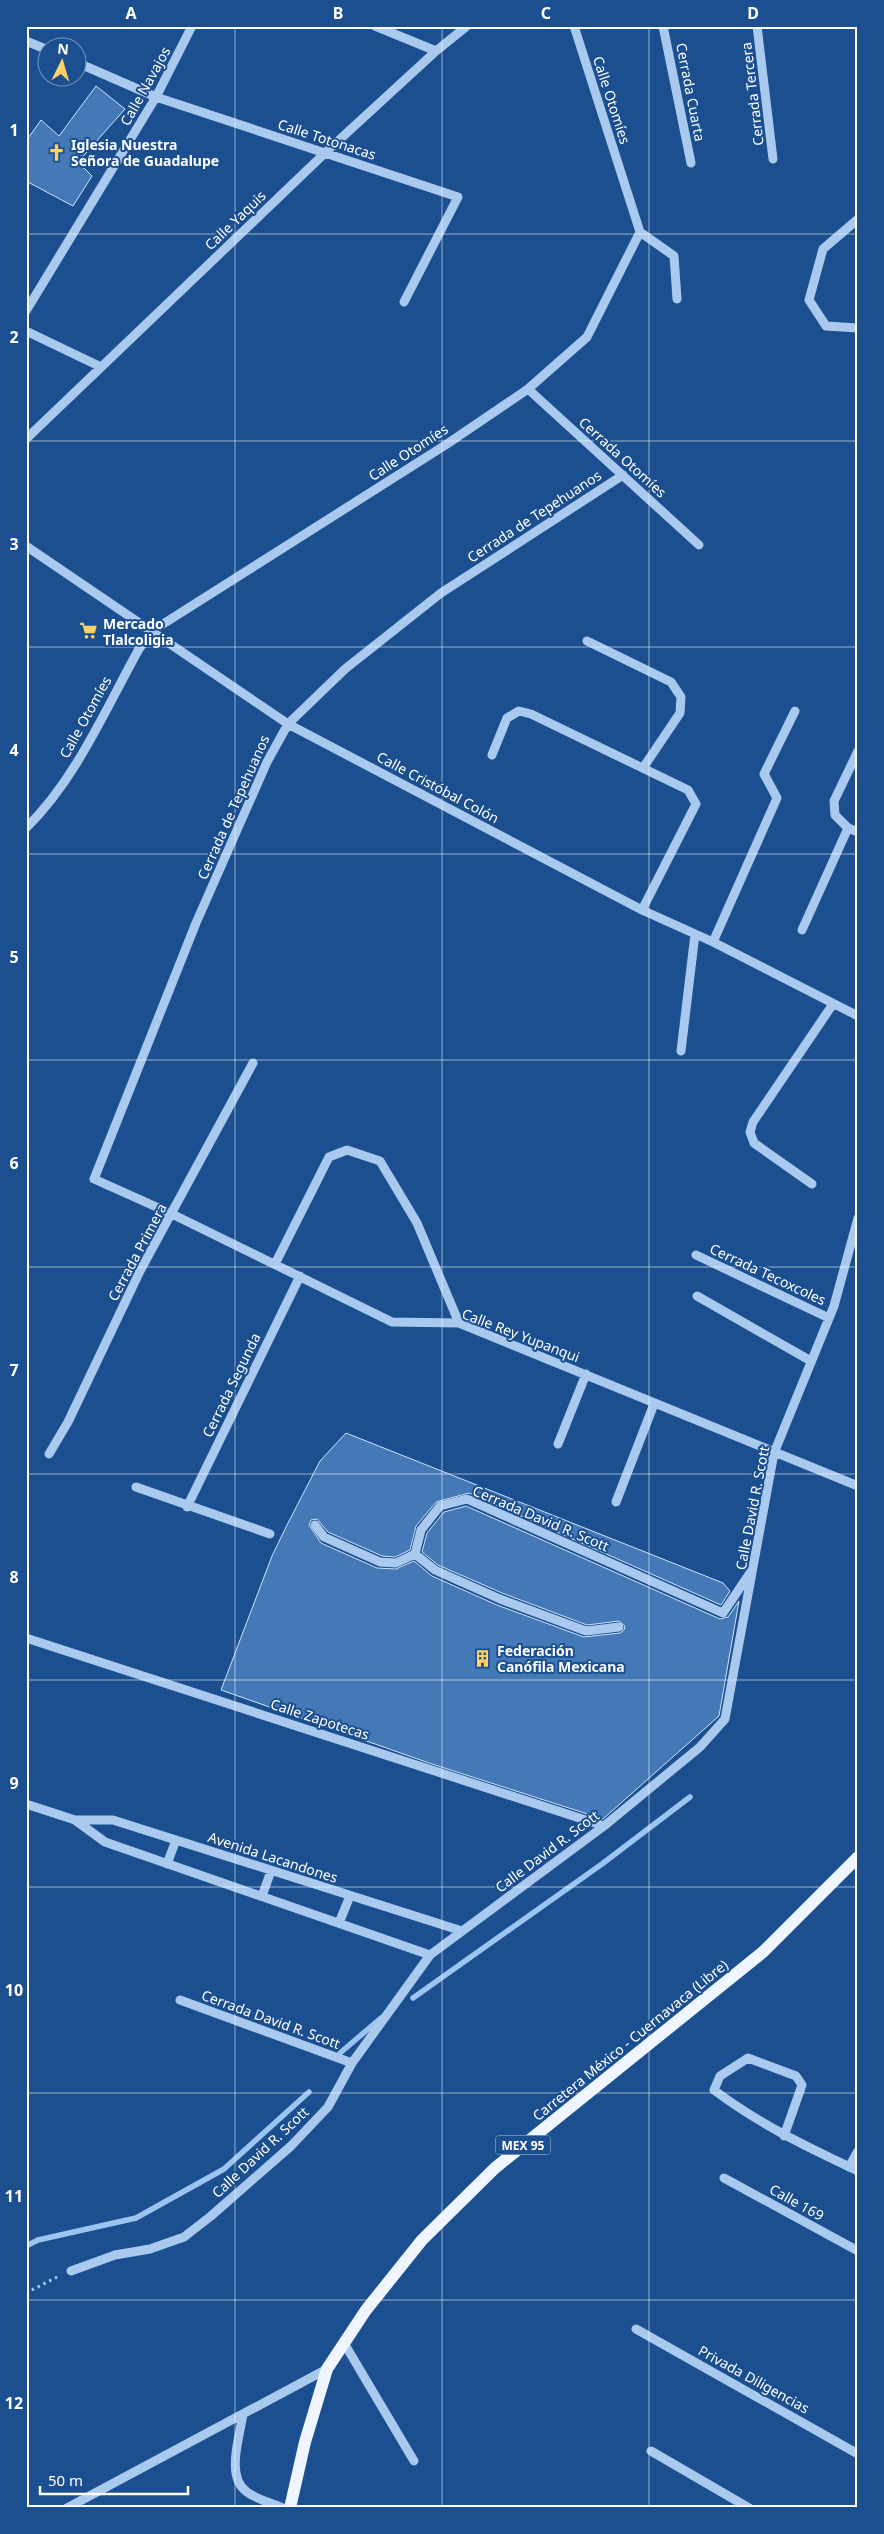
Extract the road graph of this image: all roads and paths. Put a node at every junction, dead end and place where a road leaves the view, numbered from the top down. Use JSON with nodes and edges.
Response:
{"nodes":[{"id":1,"x":192,"y":26,"type":"edge"},
{"id":2,"x":375,"y":26,"type":"edge"},
{"id":3,"x":467,"y":26,"type":"edge"},
{"id":4,"x":574,"y":26,"type":"edge"},
{"id":5,"x":663,"y":26,"type":"edge"},
{"id":6,"x":758,"y":26,"type":"edge"},
{"id":7,"x":26,"y":41,"type":"edge"},
{"id":8,"x":38,"y":46,"type":"edge"},
{"id":9,"x":436,"y":51,"type":"junction"},
{"id":10,"x":88,"y":67,"type":"edge"},
{"id":11,"x":156,"y":97,"type":"junction"},
{"id":12,"x":325,"y":153,"type":"junction"},
{"id":13,"x":773,"y":159,"type":"dead end"},
{"id":14,"x":691,"y":163,"type":"dead end"},
{"id":15,"x":858,"y":218,"type":"edge"},
{"id":16,"x":640,"y":232,"type":"junction"},
{"id":17,"x":677,"y":299,"type":"dead end"},
{"id":18,"x":404,"y":302,"type":"dead end"},
{"id":19,"x":26,"y":310,"type":"edge"},
{"id":20,"x":858,"y":328,"type":"edge"},
{"id":21,"x":26,"y":331,"type":"edge"},
{"id":22,"x":101,"y":367,"type":"junction"},
{"id":23,"x":528,"y":389,"type":"junction"},
{"id":24,"x":26,"y":439,"type":"edge"},
{"id":25,"x":623,"y":475,"type":"junction"},
{"id":26,"x":699,"y":545,"type":"dead end"},
{"id":27,"x":26,"y":546,"type":"edge"},
{"id":28,"x":152,"y":631,"type":"junction"},
{"id":29,"x":587,"y":641,"type":"dead end"},
{"id":30,"x":795,"y":711,"type":"dead end"},
{"id":31,"x":288,"y":724,"type":"junction"},
{"id":32,"x":858,"y":751,"type":"edge"},
{"id":33,"x":492,"y":755,"type":"dead end"},
{"id":34,"x":643,"y":768,"type":"junction"},
{"id":35,"x":27,"y":827,"type":"edge"},
{"id":36,"x":848,"y":828,"type":"junction"},
{"id":37,"x":858,"y":832,"type":"edge"},
{"id":38,"x":642,"y":910,"type":"junction"},
{"id":39,"x":802,"y":930,"type":"dead end"},
{"id":40,"x":695,"y":934,"type":"junction"},
{"id":41,"x":713,"y":942,"type":"junction"},
{"id":42,"x":833,"y":1004,"type":"junction"},
{"id":43,"x":858,"y":1016,"type":"edge"},
{"id":44,"x":681,"y":1051,"type":"dead end"},
{"id":45,"x":253,"y":1063,"type":"dead end"},
{"id":46,"x":94,"y":1179,"type":"joint"},
{"id":47,"x":812,"y":1184,"type":"dead end"},
{"id":48,"x":172,"y":1214,"type":"junction"},
{"id":49,"x":858,"y":1218,"type":"edge"},
{"id":50,"x":696,"y":1255,"type":"dead end"},
{"id":51,"x":275,"y":1264,"type":"junction"},
{"id":52,"x":300,"y":1276,"type":"junction"},
{"id":53,"x":697,"y":1296,"type":"dead end"},
{"id":54,"x":829,"y":1318,"type":"junction"},
{"id":55,"x":459,"y":1323,"type":"junction"},
{"id":56,"x":811,"y":1361,"type":"junction"},
{"id":57,"x":586,"y":1374,"type":"junction"},
{"id":58,"x":654,"y":1404,"type":"junction"},
{"id":59,"x":558,"y":1444,"type":"dead end"},
{"id":60,"x":774,"y":1453,"type":"junction"},
{"id":61,"x":49,"y":1454,"type":"dead end"},
{"id":62,"x":858,"y":1486,"type":"edge"},
{"id":63,"x":136,"y":1487,"type":"dead end"},
{"id":64,"x":616,"y":1502,"type":"dead end"},
{"id":65,"x":187,"y":1507,"type":"junction"},
{"id":66,"x":315,"y":1525,"type":"dead end"},
{"id":67,"x":270,"y":1534,"type":"dead end"},
{"id":68,"x":415,"y":1554,"type":"junction"},
{"id":69,"x":754,"y":1567,"type":"junction"},
{"id":70,"x":619,"y":1627,"type":"dead end"},
{"id":71,"x":26,"y":1638,"type":"edge"},
{"id":72,"x":26,"y":1804,"type":"edge"},
{"id":73,"x":75,"y":1820,"type":"junction"},
{"id":74,"x":604,"y":1826,"type":"junction"},
{"id":75,"x":176,"y":1840,"type":"junction"},
{"id":76,"x":858,"y":1857,"type":"edge"},
{"id":77,"x":167,"y":1864,"type":"junction"},
{"id":78,"x":272,"y":1871,"type":"junction"},
{"id":79,"x":262,"y":1896,"type":"junction"},
{"id":80,"x":350,"y":1896,"type":"junction"},
{"id":81,"x":339,"y":1923,"type":"junction"},
{"id":82,"x":462,"y":1931,"type":"junction"},
{"id":83,"x":430,"y":1955,"type":"junction"},
{"id":84,"x":180,"y":2000,"type":"dead end"},
{"id":85,"x":352,"y":2063,"type":"junction"},
{"id":86,"x":784,"y":2136,"type":"junction"},
{"id":87,"x":858,"y":2151,"type":"edge"},
{"id":88,"x":853,"y":2169,"type":"edge"},
{"id":89,"x":724,"y":2178,"type":"dead end"},
{"id":90,"x":858,"y":2251,"type":"edge"},
{"id":91,"x":71,"y":2271,"type":"joint"},
{"id":92,"x":26,"y":2293,"type":"edge"},
{"id":93,"x":636,"y":2329,"type":"dead end"},
{"id":94,"x":344,"y":2343,"type":"junction"},
{"id":95,"x":327,"y":2369,"type":"junction"},
{"id":96,"x":243,"y":2414,"type":"junction"},
{"id":97,"x":651,"y":2451,"type":"dead end"},
{"id":98,"x":858,"y":2454,"type":"edge"},
{"id":99,"x":414,"y":2461,"type":"dead end"},
{"id":100,"x":67,"y":2508,"type":"edge"},
{"id":101,"x":283,"y":2508,"type":"edge"},
{"id":102,"x":290,"y":2508,"type":"edge"},
{"id":103,"x":749,"y":2508,"type":"edge"}],
"edges":[{"from":1,"to":11,"type":"street","name":"Calle Navajos"},
{"from":2,"to":9,"type":"street"},
{"from":3,"to":9,"type":"street","name":"Calle Yaquis"},
{"from":4,"to":16,"type":"street","name":"Calle Otomíes"},
{"from":5,"to":14,"type":"street","name":"Cerrada Cuarta"},
{"from":6,"to":13,"type":"street","name":"Cerrada Tercera"},
{"from":7,"to":8,"type":"street"},
{"from":9,"to":12,"type":"street","name":"Calle Yaquis"},
{"from":10,"to":11,"type":"street","name":"Calle Totonacas"},
{"from":11,"to":12,"type":"street","name":"Calle Totonacas"},
{"from":11,"to":19,"type":"street","name":"Calle Navajos"},
{"from":12,"to":18,"type":"street","name":"Calle Totonacas"},
{"from":12,"to":22,"type":"street","name":"Calle Yaquis"},
{"from":15,"to":20,"type":"street"},
{"from":16,"to":17,"type":"street"},
{"from":16,"to":23,"type":"street","name":"Calle Otomíes"},
{"from":21,"to":22,"type":"street"},
{"from":22,"to":24,"type":"street","name":"Calle Yaquis"},
{"from":23,"to":25,"type":"street","name":"Cerrada Otomíes"},
{"from":23,"to":28,"type":"street","name":"Calle Otomíes"},
{"from":25,"to":26,"type":"street","name":"Cerrada Otomíes"},
{"from":25,"to":31,"type":"street","name":"Cerrada de Tepehuanos"},
{"from":27,"to":28,"type":"street","name":"Calle Cristóbal Colón"},
{"from":28,"to":31,"type":"street","name":"Calle Cristóbal Colón"},
{"from":28,"to":35,"type":"street","name":"Calle Otomíes"},
{"from":29,"to":34,"type":"street"},
{"from":30,"to":41,"type":"street"},
{"from":31,"to":38,"type":"street","name":"Calle Cristóbal Colón"},
{"from":31,"to":46,"type":"street","name":"Cerrada de Tepehuanos"},
{"from":32,"to":36,"type":"street"},
{"from":33,"to":34,"type":"street"},
{"from":34,"to":38,"type":"street"},
{"from":36,"to":37,"type":"street"},
{"from":36,"to":39,"type":"street"},
{"from":38,"to":40,"type":"street","name":"Calle Cristóbal Colón"},
{"from":40,"to":41,"type":"street","name":"Calle Cristóbal Colón"},
{"from":40,"to":44,"type":"street"},
{"from":41,"to":42,"type":"street","name":"Calle Cristóbal Colón"},
{"from":42,"to":43,"type":"street","name":"Calle Cristóbal Colón"},
{"from":42,"to":47,"type":"street"},
{"from":45,"to":48,"type":"street","name":"Cerrada Primera"},
{"from":46,"to":48,"type":"street","name":"Calle Rey Yupanqui"},
{"from":48,"to":51,"type":"street","name":"Calle Rey Yupanqui"},
{"from":48,"to":61,"type":"street","name":"Cerrada Primera"},
{"from":49,"to":54,"type":"street","name":"Calle David R. Scott"},
{"from":50,"to":54,"type":"street","name":"Cerrada Tecoxcoles"},
{"from":51,"to":52,"type":"street","name":"Calle Rey Yupanqui"},
{"from":51,"to":55,"type":"street"},
{"from":52,"to":55,"type":"street","name":"Calle Rey Yupanqui"},
{"from":52,"to":65,"type":"street","name":"Cerrada Segunda"},
{"from":53,"to":56,"type":"street"},
{"from":54,"to":56,"type":"street","name":"Calle David R. Scott"},
{"from":55,"to":57,"type":"street","name":"Calle Rey Yupanqui"},
{"from":56,"to":60,"type":"street","name":"Calle David R. Scott"},
{"from":57,"to":58,"type":"street","name":"Calle Rey Yupanqui"},
{"from":57,"to":59,"type":"street"},
{"from":58,"to":60,"type":"street","name":"Calle Rey Yupanqui"},
{"from":58,"to":64,"type":"street"},
{"from":60,"to":62,"type":"street","name":"Calle Rey Yupanqui"},
{"from":60,"to":69,"type":"street","name":"Calle David R. Scott"},
{"from":63,"to":65,"type":"street"},
{"from":65,"to":67,"type":"street"},
{"from":66,"to":68,"type":"street"},
{"from":68,"to":69,"type":"street","name":"Cerrada David R. Scott"},
{"from":68,"to":70,"type":"street"},
{"from":69,"to":74,"type":"street","name":"Calle David R. Scott"},
{"from":71,"to":74,"type":"street","name":"Calle Zapotecas"},
{"from":72,"to":73,"type":"street","name":"Avenida Lacandones"},
{"from":73,"to":75,"type":"street","name":"Avenida Lacandones"},
{"from":73,"to":77,"type":"street","name":"Avenida Lacandones"},
{"from":74,"to":82,"type":"street","name":"Calle David R. Scott"},
{"from":75,"to":77,"type":"street"},
{"from":75,"to":78,"type":"street","name":"Avenida Lacandones"},
{"from":76,"to":94,"type":"main road","name":"Carretera México - Cuernavaca (Libre)","number":"MEX 95"},
{"from":77,"to":79,"type":"street","name":"Avenida Lacandones"},
{"from":78,"to":79,"type":"street"},
{"from":78,"to":80,"type":"street","name":"Avenida Lacandones"},
{"from":79,"to":81,"type":"street","name":"Avenida Lacandones"},
{"from":80,"to":81,"type":"street"},
{"from":80,"to":82,"type":"street","name":"Avenida Lacandones"},
{"from":81,"to":83,"type":"street","name":"Avenida Lacandones"},
{"from":82,"to":83,"type":"street","name":"Calle David R. Scott"},
{"from":83,"to":85,"type":"street","name":"Calle David R. Scott"},
{"from":84,"to":85,"type":"street","name":"Cerrada David R. Scott"},
{"from":85,"to":91,"type":"street","name":"Calle David R. Scott"},
{"from":86,"to":86,"type":"street"},
{"from":86,"to":88,"type":"street"},
{"from":87,"to":88,"type":"street"},
{"from":89,"to":90,"type":"street","name":"Calle 169"},
{"from":91,"to":92,"type":"path"},
{"from":93,"to":98,"type":"street","name":"Privada Diligencias"},
{"from":94,"to":95,"type":"main road","name":"Carretera México - Cuernavaca (Libre)","number":"MEX 95"},
{"from":94,"to":99,"type":"street"},
{"from":95,"to":96,"type":"street"},
{"from":95,"to":102,"type":"main road","name":"Carretera México - Cuernavaca (Libre)","number":"MEX 95"},
{"from":96,"to":100,"type":"street"},
{"from":96,"to":101,"type":"street"},
{"from":97,"to":103,"type":"street"}]}
